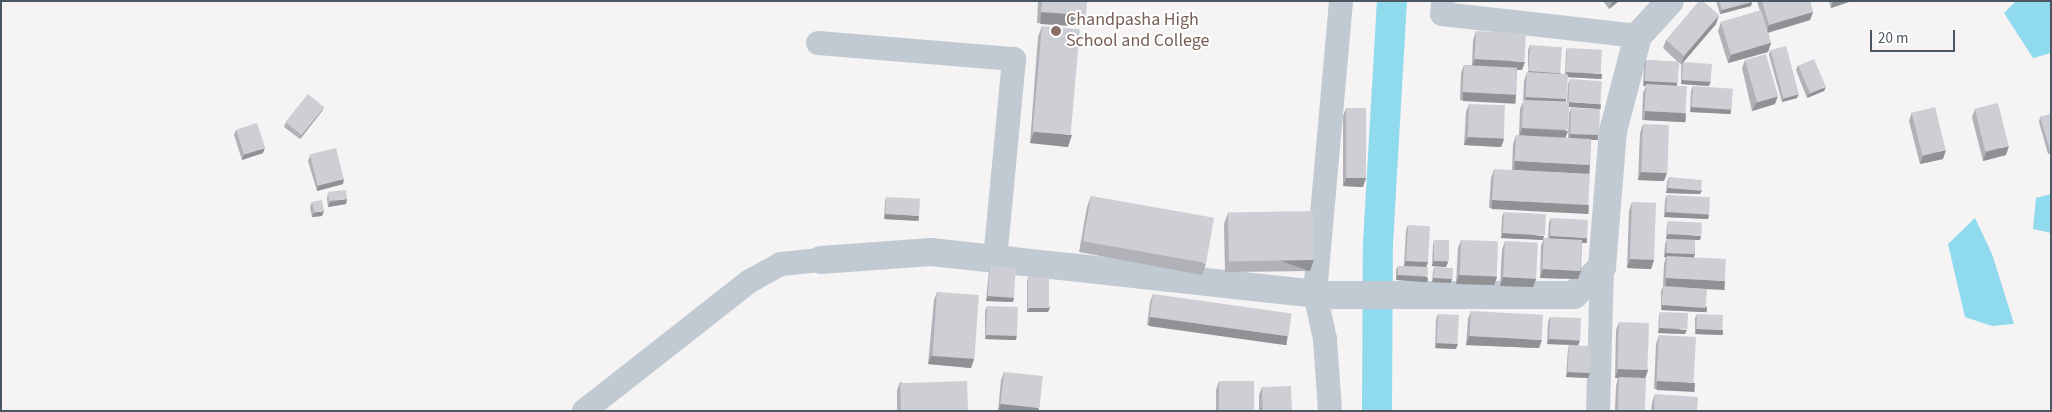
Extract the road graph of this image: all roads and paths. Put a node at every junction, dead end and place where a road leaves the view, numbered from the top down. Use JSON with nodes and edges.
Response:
{"nodes":[{"id":1,"x":1341,"y":1,"type":"edge"},
{"id":2,"x":1443,"y":1,"type":"edge"},
{"id":3,"x":1670,"y":1,"type":"edge"},
{"id":4,"x":1638,"y":36,"type":"junction"},
{"id":5,"x":818,"y":43,"type":"dead end"},
{"id":6,"x":995,"y":259,"type":"junction"},
{"id":7,"x":821,"y":260,"type":"joint"},
{"id":8,"x":1602,"y":266,"type":"junction"},
{"id":9,"x":1322,"y":294,"type":"junction"},
{"id":10,"x":584,"y":411,"type":"edge"},
{"id":11,"x":1330,"y":411,"type":"edge"},
{"id":12,"x":1598,"y":411,"type":"edge"}],
"edges":[{"from":1,"to":9,"type":"street"},
{"from":2,"to":4,"type":"street"},
{"from":3,"to":4,"type":"street"},
{"from":4,"to":8,"type":"street"},
{"from":5,"to":6,"type":"street"},
{"from":6,"to":7,"type":"street"},
{"from":6,"to":9,"type":"street"},
{"from":7,"to":10,"type":"street"},
{"from":8,"to":9,"type":"street"},
{"from":8,"to":12,"type":"street"},
{"from":9,"to":11,"type":"street"}]}
